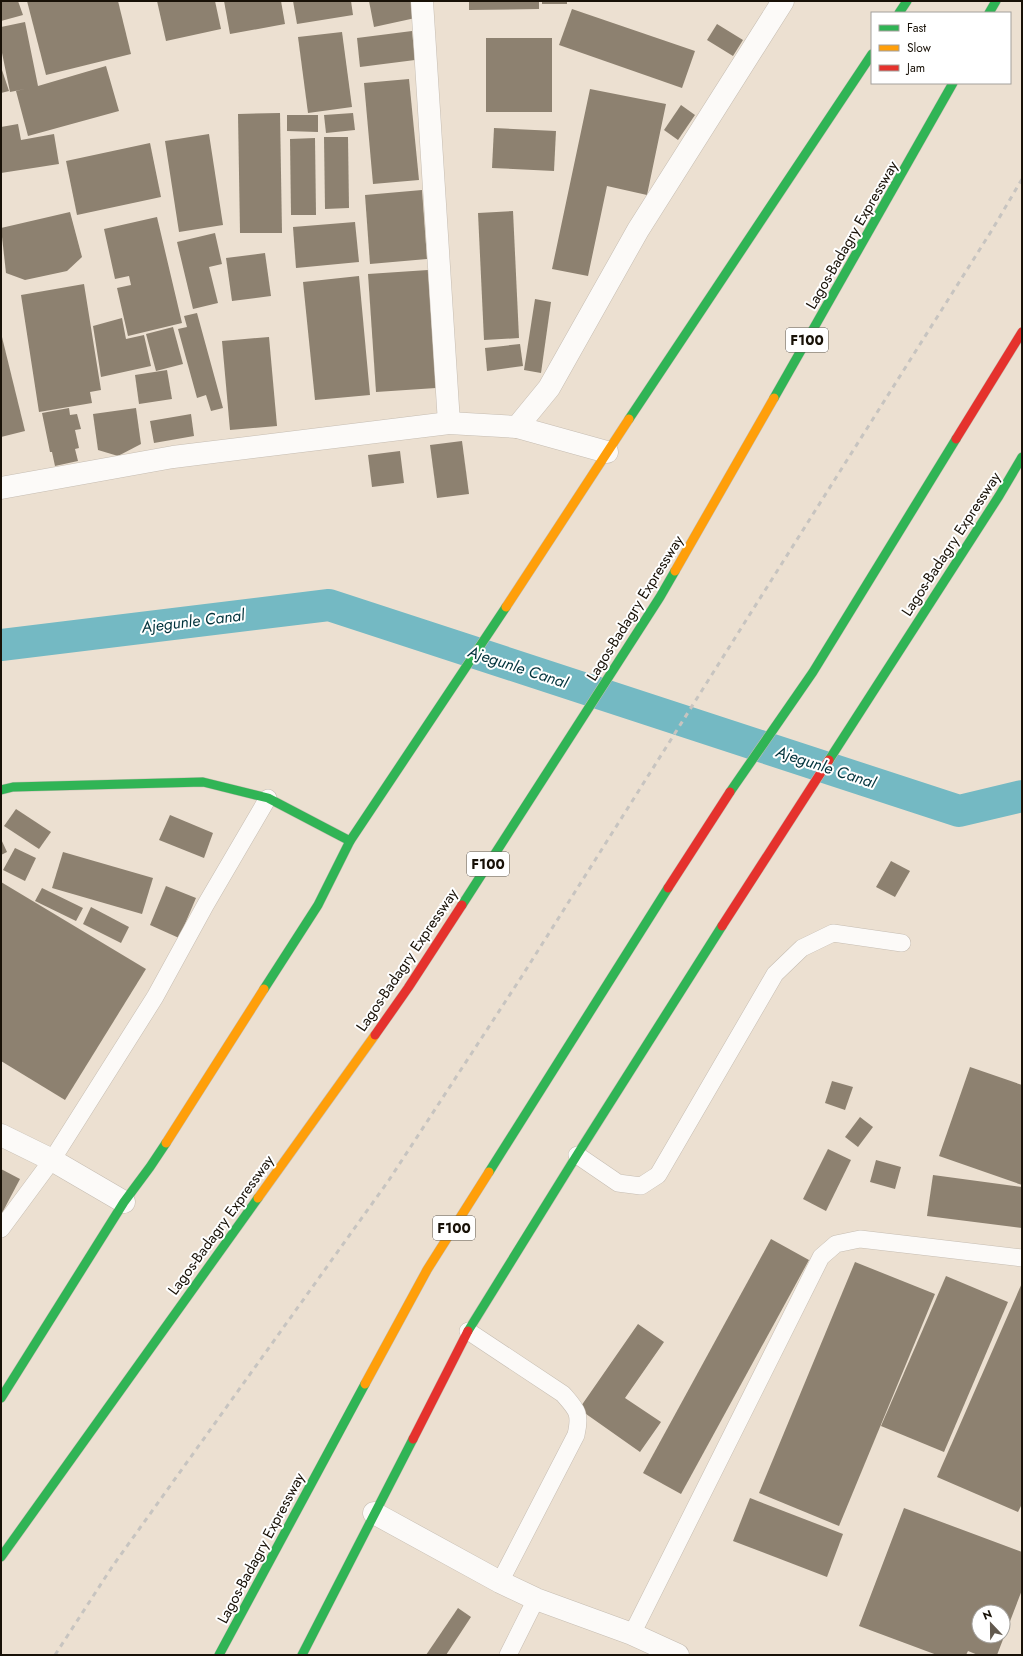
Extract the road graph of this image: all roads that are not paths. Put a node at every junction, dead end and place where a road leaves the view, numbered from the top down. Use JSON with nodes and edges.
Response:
{"nodes":[{"id":1,"x":422,"y":1,"type":"edge"},
{"id":2,"x":784,"y":1,"type":"edge"},
{"id":3,"x":907,"y":1,"type":"edge"},
{"id":4,"x":996,"y":1,"type":"edge"},
{"id":5,"x":900,"y":12,"type":"edge"},
{"id":6,"x":990,"y":12,"type":"edge"},
{"id":7,"x":871,"y":56,"type":"edge"},
{"id":8,"x":952,"y":84,"type":"edge"},
{"id":9,"x":1022,"y":332,"type":"edge"},
{"id":10,"x":449,"y":423,"type":"junction"},
{"id":11,"x":517,"y":427,"type":"junction"},
{"id":12,"x":607,"y":452,"type":"junction"},
{"id":13,"x":1022,"y":456,"type":"edge"},
{"id":14,"x":1,"y":488,"type":"edge"},
{"id":15,"x":1,"y":790,"type":"edge"},
{"id":16,"x":268,"y":798,"type":"junction"},
{"id":17,"x":350,"y":841,"type":"junction"},
{"id":18,"x":902,"y":943,"type":"dead end"},
{"id":19,"x":1,"y":1135,"type":"edge"},
{"id":20,"x":577,"y":1155,"type":"junction"},
{"id":21,"x":52,"y":1160,"type":"junction"},
{"id":22,"x":124,"y":1202,"type":"junction"},
{"id":23,"x":1,"y":1229,"type":"edge"},
{"id":24,"x":1022,"y":1258,"type":"edge"},
{"id":25,"x":468,"y":1331,"type":"junction"},
{"id":26,"x":1,"y":1398,"type":"edge"},
{"id":27,"x":374,"y":1513,"type":"junction"},
{"id":28,"x":1,"y":1557,"type":"edge"},
{"id":29,"x":500,"y":1582,"type":"junction"},
{"id":30,"x":536,"y":1599,"type":"junction"},
{"id":31,"x":632,"y":1634,"type":"junction"},
{"id":32,"x":219,"y":1655,"type":"edge"},
{"id":33,"x":302,"y":1655,"type":"edge"},
{"id":34,"x":508,"y":1655,"type":"edge"},
{"id":35,"x":678,"y":1655,"type":"edge"}],
"edges":[{"from":1,"to":10,"type":"street"},
{"from":2,"to":11,"type":"street"},
{"from":3,"to":5,"type":"main road"},
{"from":4,"to":6,"type":"main road"},
{"from":7,"to":12,"type":"main road"},
{"from":8,"to":28,"type":"main road","name":"Lagos-Badagry Expressway","number":"F100"},
{"from":9,"to":32,"type":"main road","name":"Lagos-Badagry Expressway","number":"F100"},
{"from":10,"to":11,"type":"street"},
{"from":10,"to":14,"type":"street"},
{"from":11,"to":12,"type":"street"},
{"from":12,"to":17,"type":"main road"},
{"from":13,"to":20,"type":"main road","name":"Lagos-Badagry Expressway"},
{"from":15,"to":16,"type":"main road"},
{"from":16,"to":17,"type":"main road"},
{"from":16,"to":21,"type":"lane"},
{"from":17,"to":22,"type":"main road"},
{"from":18,"to":20,"type":"lane"},
{"from":19,"to":21,"type":"street"},
{"from":20,"to":25,"type":"main road","name":"Lagos-Badagry Expressway"},
{"from":21,"to":22,"type":"street"},
{"from":21,"to":23,"type":"lane"},
{"from":22,"to":26,"type":"main road"},
{"from":24,"to":31,"type":"lane"},
{"from":25,"to":27,"type":"main road","name":"Lagos-Badagry Expressway"},
{"from":25,"to":29,"type":"lane"},
{"from":27,"to":29,"type":"street"},
{"from":27,"to":33,"type":"main road","name":"Lagos-Badagry Expressway"},
{"from":29,"to":30,"type":"street"},
{"from":30,"to":31,"type":"street"},
{"from":30,"to":34,"type":"lane"},
{"from":31,"to":35,"type":"street"}]}
